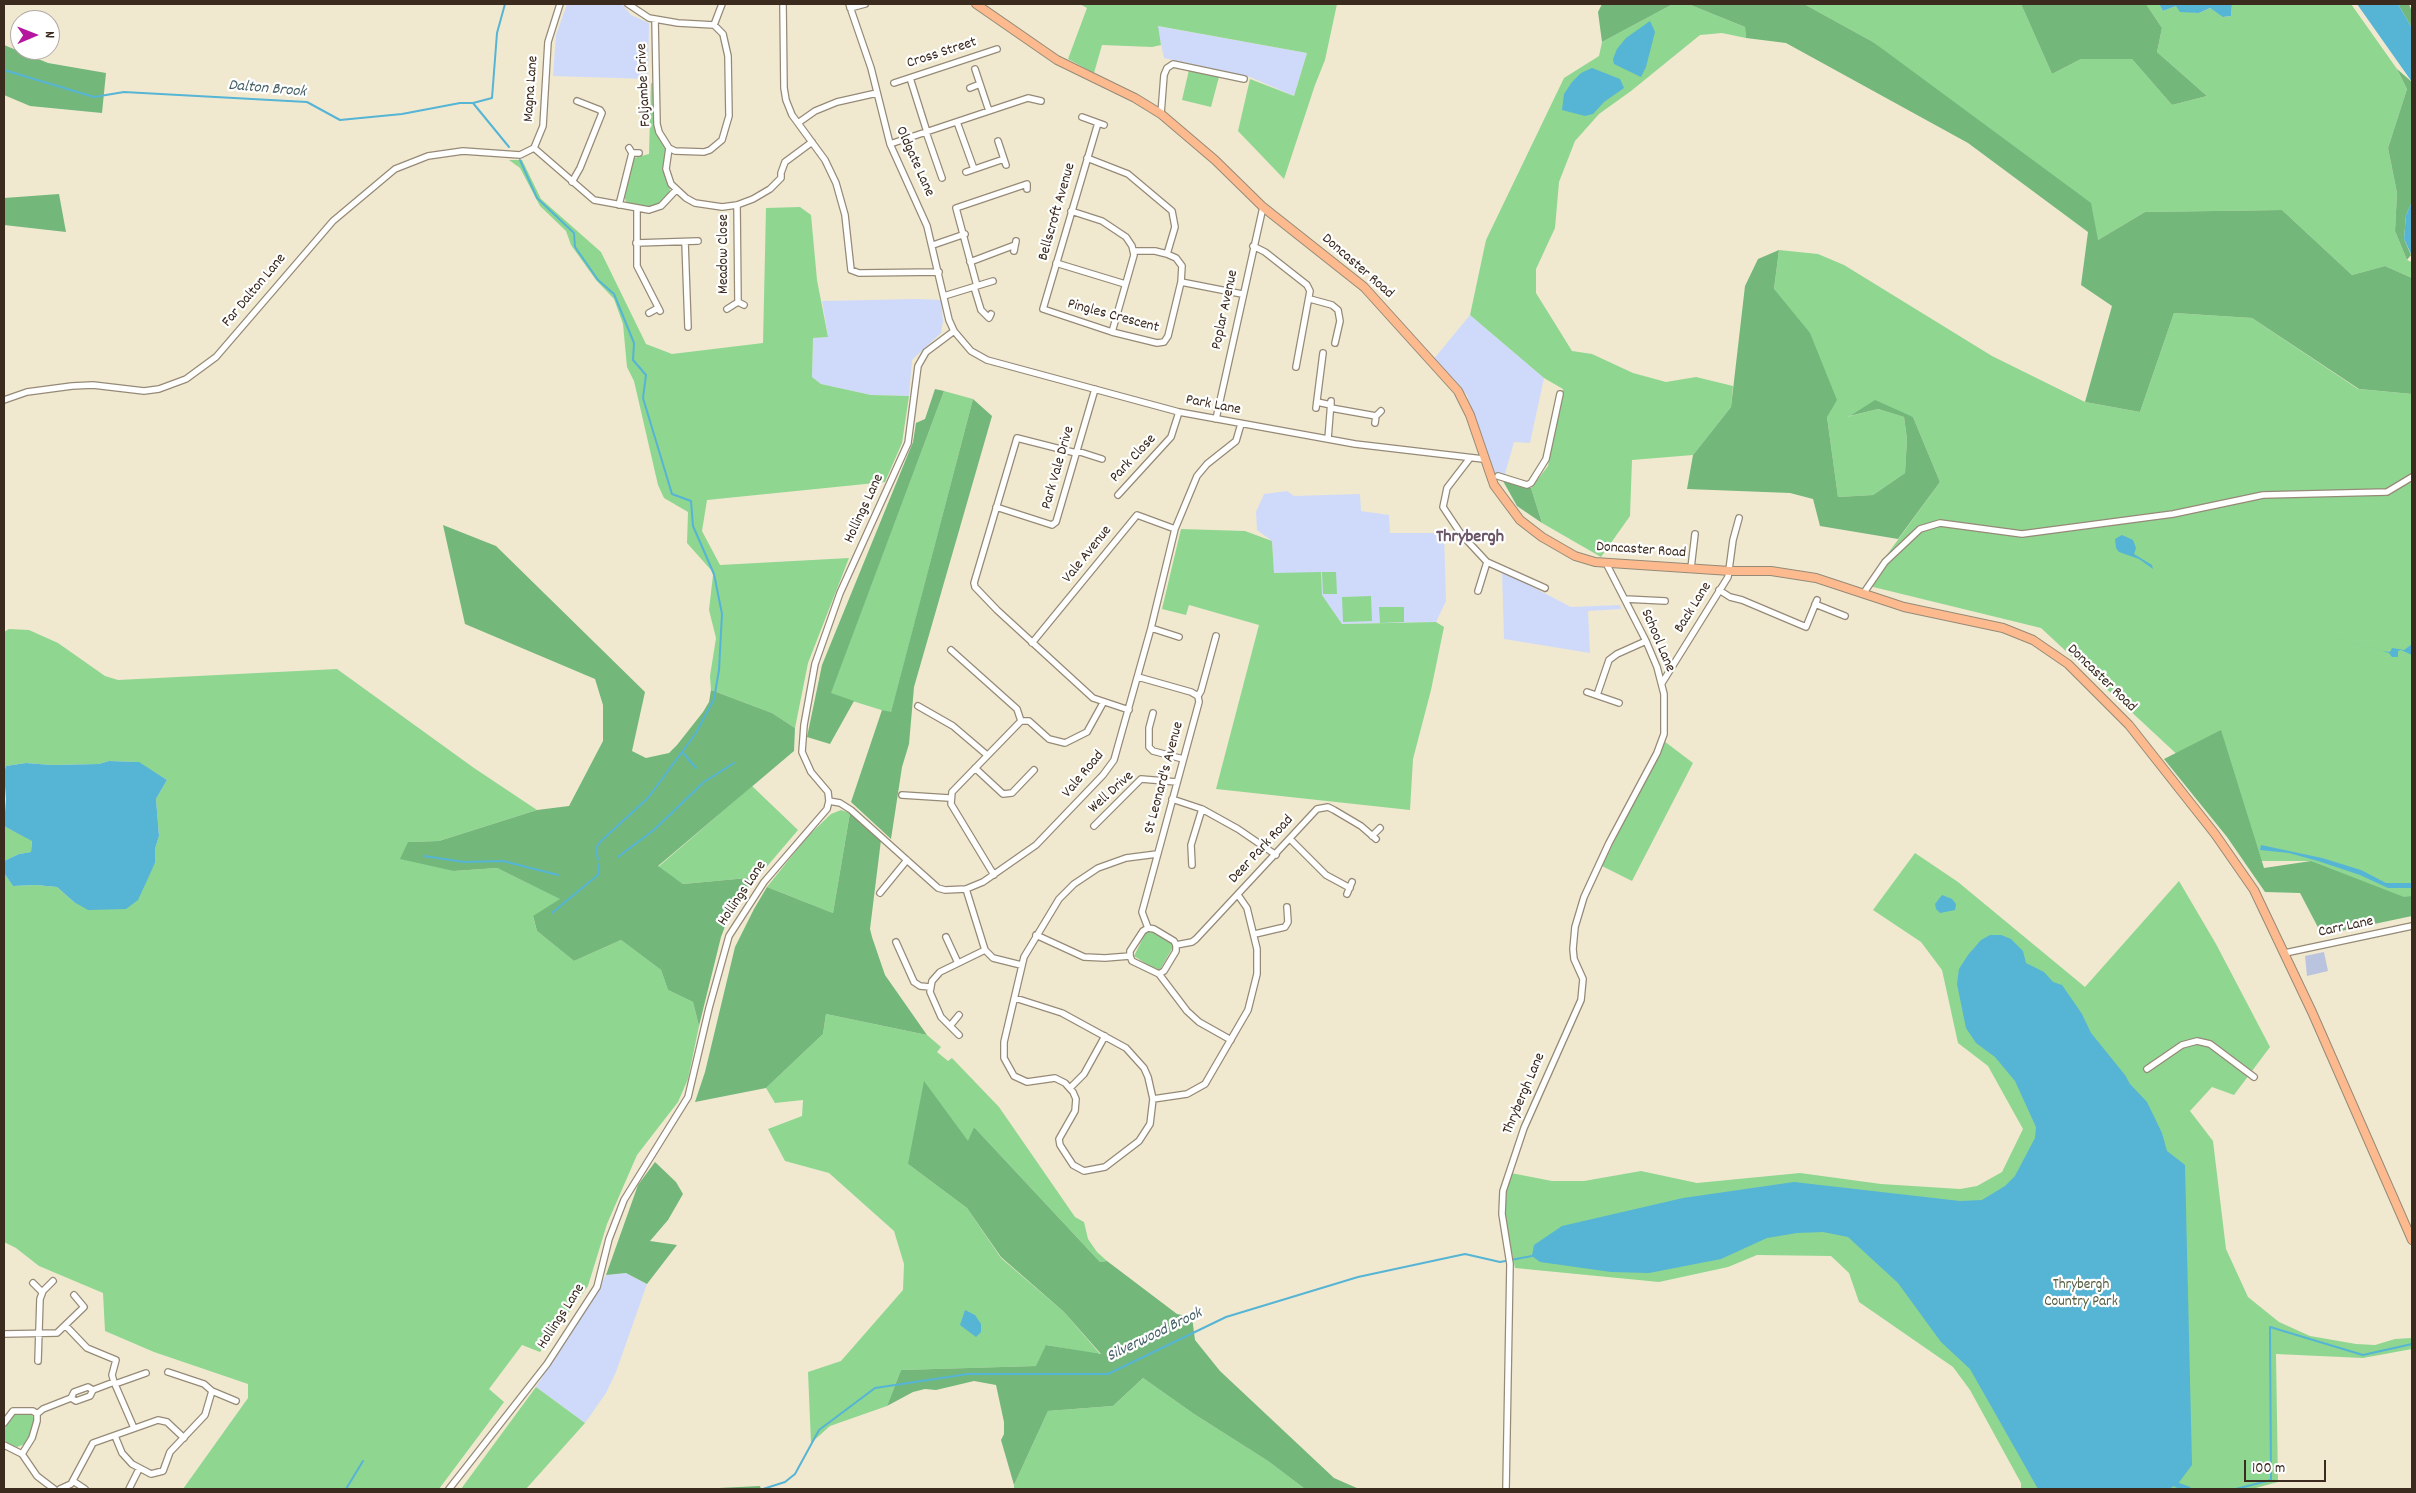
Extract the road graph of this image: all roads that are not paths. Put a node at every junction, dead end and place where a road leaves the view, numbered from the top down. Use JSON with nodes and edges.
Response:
{"nodes":[{"id":1,"x":560,"y":4,"type":"edge"},
{"id":2,"x":628,"y":4,"type":"edge"},
{"id":3,"x":722,"y":4,"type":"edge"},
{"id":4,"x":783,"y":4,"type":"edge"},
{"id":5,"x":865,"y":4,"type":"edge"},
{"id":6,"x":976,"y":4,"type":"edge"},
{"id":7,"x":850,"y":6,"type":"edge"},
{"id":8,"x":655,"y":19,"type":"junction"},
{"id":9,"x":714,"y":25,"type":"junction"},
{"id":10,"x":998,"y":49,"type":"dead end"},
{"id":11,"x":975,"y":69,"type":"dead end"},
{"id":12,"x":910,"y":78,"type":"junction"},
{"id":13,"x":1244,"y":79,"type":"dead end"},
{"id":14,"x":894,"y":83,"type":"dead end"},
{"id":15,"x":980,"y":84,"type":"junction"},
{"id":16,"x":970,"y":88,"type":"dead end"},
{"id":17,"x":877,"y":92,"type":"junction"},
{"id":18,"x":577,"y":101,"type":"dead end"},
{"id":19,"x":1041,"y":101,"type":"dead end"},
{"id":20,"x":989,"y":111,"type":"junction"},
{"id":21,"x":1161,"y":114,"type":"junction"},
{"id":22,"x":1082,"y":117,"type":"dead end"},
{"id":23,"x":958,"y":122,"type":"junction"},
{"id":24,"x":798,"y":123,"type":"junction"},
{"id":25,"x":927,"y":132,"type":"junction"},
{"id":26,"x":998,"y":141,"type":"dead end"},
{"id":27,"x":812,"y":142,"type":"junction"},
{"id":28,"x":890,"y":144,"type":"junction"},
{"id":29,"x":534,"y":148,"type":"junction"},
{"id":30,"x":669,"y":148,"type":"junction"},
{"id":31,"x":639,"y":153,"type":"dead end"},
{"id":32,"x":1087,"y":158,"type":"junction"},
{"id":33,"x":974,"y":169,"type":"junction"},
{"id":34,"x":966,"y":172,"type":"dead end"},
{"id":35,"x":942,"y":178,"type":"dead end"},
{"id":36,"x":572,"y":182,"type":"junction"},
{"id":37,"x":1027,"y":189,"type":"dead end"},
{"id":38,"x":676,"y":190,"type":"junction"},
{"id":39,"x":619,"y":205,"type":"junction"},
{"id":40,"x":737,"y":205,"type":"junction"},
{"id":41,"x":1263,"y":207,"type":"junction"},
{"id":42,"x":638,"y":209,"type":"junction"},
{"id":43,"x":1071,"y":211,"type":"junction"},
{"id":44,"x":965,"y":234,"type":"junction"},
{"id":45,"x":698,"y":241,"type":"dead end"},
{"id":46,"x":685,"y":242,"type":"junction"},
{"id":47,"x":636,"y":243,"type":"junction"},
{"id":48,"x":934,"y":245,"type":"junction"},
{"id":49,"x":1015,"y":246,"type":"dead end"},
{"id":50,"x":1253,"y":246,"type":"junction"},
{"id":51,"x":1134,"y":251,"type":"junction"},
{"id":52,"x":1166,"y":254,"type":"junction"},
{"id":53,"x":970,"y":262,"type":"junction"},
{"id":54,"x":1056,"y":263,"type":"junction"},
{"id":55,"x":939,"y":272,"type":"junction"},
{"id":56,"x":993,"y":281,"type":"dead end"},
{"id":57,"x":1181,"y":282,"type":"junction"},
{"id":58,"x":1125,"y":284,"type":"junction"},
{"id":59,"x":975,"y":287,"type":"junction"},
{"id":60,"x":1242,"y":294,"type":"junction"},
{"id":61,"x":944,"y":296,"type":"junction"},
{"id":62,"x":1310,"y":299,"type":"junction"},
{"id":63,"x":738,"y":302,"type":"junction"},
{"id":64,"x":744,"y":306,"type":"dead end"},
{"id":65,"x":1043,"y":309,"type":"joint"},
{"id":66,"x":727,"y":310,"type":"dead end"},
{"id":67,"x":649,"y":313,"type":"dead end"},
{"id":68,"x":991,"y":314,"type":"dead end"},
{"id":69,"x":688,"y":327,"type":"dead end"},
{"id":70,"x":954,"y":331,"type":"junction"},
{"id":71,"x":1112,"y":332,"type":"junction"},
{"id":72,"x":1335,"y":342,"type":"dead end"},
{"id":73,"x":1324,"y":353,"type":"dead end"},
{"id":74,"x":1296,"y":367,"type":"dead end"},
{"id":75,"x":1095,"y":389,"type":"junction"},
{"id":76,"x":1560,"y":394,"type":"dead end"},
{"id":77,"x":4,"y":400,"type":"edge"},
{"id":78,"x":1331,"y":405,"type":"junction"},
{"id":79,"x":1179,"y":412,"type":"junction"},
{"id":80,"x":1216,"y":419,"type":"junction"},
{"id":81,"x":1375,"y":423,"type":"dead end"},
{"id":82,"x":1241,"y":424,"type":"junction"},
{"id":83,"x":1328,"y":439,"type":"junction"},
{"id":84,"x":1076,"y":452,"type":"junction"},
{"id":85,"x":1470,"y":458,"type":"junction"},
{"id":86,"x":1102,"y":459,"type":"dead end"},
{"id":87,"x":1483,"y":459,"type":"junction"},
{"id":88,"x":1498,"y":476,"type":"dead end"},
{"id":89,"x":2412,"y":477,"type":"edge"},
{"id":90,"x":1118,"y":495,"type":"dead end"},
{"id":91,"x":996,"y":507,"type":"junction"},
{"id":92,"x":1739,"y":518,"type":"dead end"},
{"id":93,"x":1174,"y":530,"type":"junction"},
{"id":94,"x":1695,"y":534,"type":"dead end"},
{"id":95,"x":1487,"y":562,"type":"junction"},
{"id":96,"x":1606,"y":564,"type":"junction"},
{"id":97,"x":1691,"y":568,"type":"junction"},
{"id":98,"x":1730,"y":571,"type":"junction"},
{"id":99,"x":1545,"y":588,"type":"dead end"},
{"id":100,"x":1718,"y":590,"type":"junction"},
{"id":101,"x":1478,"y":591,"type":"dead end"},
{"id":102,"x":1862,"y":594,"type":"junction"},
{"id":103,"x":1625,"y":599,"type":"junction"},
{"id":104,"x":1665,"y":601,"type":"dead end"},
{"id":105,"x":1845,"y":616,"type":"dead end"},
{"id":106,"x":1152,"y":628,"type":"junction"},
{"id":107,"x":1216,"y":636,"type":"dead end"},
{"id":108,"x":1179,"y":637,"type":"dead end"},
{"id":109,"x":1646,"y":641,"type":"junction"},
{"id":110,"x":1032,"y":643,"type":"junction"},
{"id":111,"x":951,"y":650,"type":"dead end"},
{"id":112,"x":1138,"y":677,"type":"junction"},
{"id":113,"x":1662,"y":683,"type":"junction"},
{"id":114,"x":1588,"y":692,"type":"dead end"},
{"id":115,"x":1198,"y":696,"type":"junction"},
{"id":116,"x":1597,"y":696,"type":"junction"},
{"id":117,"x":1103,"y":703,"type":"junction"},
{"id":118,"x":1619,"y":703,"type":"dead end"},
{"id":119,"x":918,"y":706,"type":"dead end"},
{"id":120,"x":1129,"y":710,"type":"junction"},
{"id":121,"x":1153,"y":713,"type":"dead end"},
{"id":122,"x":1021,"y":721,"type":"junction"},
{"id":123,"x":1664,"y":734,"type":"joint"},
{"id":124,"x":987,"y":755,"type":"junction"},
{"id":125,"x":1183,"y":759,"type":"junction"},
{"id":126,"x":975,"y":768,"type":"junction"},
{"id":127,"x":1034,"y":770,"type":"dead end"},
{"id":128,"x":1177,"y":782,"type":"junction"},
{"id":129,"x":902,"y":795,"type":"dead end"},
{"id":130,"x":950,"y":798,"type":"junction"},
{"id":131,"x":1172,"y":799,"type":"junction"},
{"id":132,"x":829,"y":801,"type":"junction"},
{"id":133,"x":1202,"y":809,"type":"junction"},
{"id":134,"x":1094,"y":826,"type":"dead end"},
{"id":135,"x":1380,"y":828,"type":"dead end"},
{"id":136,"x":1290,"y":839,"type":"junction"},
{"id":137,"x":1157,"y":854,"type":"junction"},
{"id":138,"x":1276,"y":855,"type":"junction"},
{"id":139,"x":907,"y":860,"type":"junction"},
{"id":140,"x":1192,"y":865,"type":"dead end"},
{"id":141,"x":994,"y":875,"type":"junction"},
{"id":142,"x":1350,"y":888,"type":"dead end"},
{"id":143,"x":966,"y":889,"type":"junction"},
{"id":144,"x":880,"y":893,"type":"dead end"},
{"id":145,"x":1238,"y":895,"type":"junction"},
{"id":146,"x":1287,"y":907,"type":"dead end"},
{"id":147,"x":2412,"y":926,"type":"edge"},
{"id":148,"x":1148,"y":928,"type":"junction"},
{"id":149,"x":1255,"y":934,"type":"junction"},
{"id":150,"x":1036,"y":936,"type":"junction"},
{"id":151,"x":946,"y":937,"type":"dead end"},
{"id":152,"x":896,"y":942,"type":"dead end"},
{"id":153,"x":1176,"y":945,"type":"junction"},
{"id":154,"x":985,"y":950,"type":"junction"},
{"id":155,"x":2285,"y":954,"type":"junction"},
{"id":156,"x":1130,"y":956,"type":"junction"},
{"id":157,"x":958,"y":964,"type":"junction"},
{"id":158,"x":1021,"y":965,"type":"junction"},
{"id":159,"x":1159,"y":974,"type":"junction"},
{"id":160,"x":930,"y":987,"type":"junction"},
{"id":161,"x":1014,"y":998,"type":"junction"},
{"id":162,"x":959,"y":1015,"type":"dead end"},
{"id":163,"x":950,"y":1026,"type":"junction"},
{"id":164,"x":959,"y":1035,"type":"dead end"},
{"id":165,"x":1105,"y":1036,"type":"junction"},
{"id":166,"x":1231,"y":1040,"type":"junction"},
{"id":167,"x":2147,"y":1069,"type":"dead end"},
{"id":168,"x":2254,"y":1077,"type":"dead end"},
{"id":169,"x":1070,"y":1088,"type":"junction"},
{"id":170,"x":1152,"y":1099,"type":"junction"},
{"id":171,"x":2412,"y":1240,"type":"edge"},
{"id":172,"x":53,"y":1281,"type":"dead end"},
{"id":173,"x":33,"y":1283,"type":"dead end"},
{"id":174,"x":42,"y":1292,"type":"junction"},
{"id":175,"x":74,"y":1295,"type":"dead end"},
{"id":176,"x":66,"y":1326,"type":"junction"},
{"id":177,"x":4,"y":1334,"type":"edge"},
{"id":178,"x":38,"y":1334,"type":"junction"},
{"id":179,"x":38,"y":1361,"type":"dead end"},
{"id":180,"x":168,"y":1372,"type":"dead end"},
{"id":181,"x":146,"y":1373,"type":"dead end"},
{"id":182,"x":114,"y":1383,"type":"junction"},
{"id":183,"x":93,"y":1390,"type":"junction"},
{"id":184,"x":212,"y":1391,"type":"junction"},
{"id":185,"x":71,"y":1398,"type":"junction"},
{"id":186,"x":236,"y":1401,"type":"dead end"},
{"id":187,"x":37,"y":1414,"type":"junction"},
{"id":188,"x":4,"y":1423,"type":"edge"},
{"id":189,"x":134,"y":1428,"type":"junction"},
{"id":190,"x":115,"y":1436,"type":"junction"},
{"id":191,"x":184,"y":1438,"type":"junction"},
{"id":192,"x":4,"y":1445,"type":"edge"},
{"id":193,"x":22,"y":1454,"type":"junction"},
{"id":194,"x":139,"y":1469,"type":"junction"},
{"id":195,"x":73,"y":1481,"type":"junction"},
{"id":196,"x":54,"y":1489,"type":"edge"},
{"id":197,"x":60,"y":1489,"type":"edge"},
{"id":198,"x":85,"y":1489,"type":"edge"},
{"id":199,"x":129,"y":1489,"type":"edge"},
{"id":200,"x":449,"y":1489,"type":"edge"},
{"id":201,"x":1506,"y":1489,"type":"edge"}],
"edges":[{"from":1,"to":29,"type":"street","name":"Magna Lane"},
{"from":2,"to":8,"type":"street"},
{"from":3,"to":9,"type":"street"},
{"from":4,"to":24,"type":"street"},
{"from":5,"to":7,"type":"street"},
{"from":6,"to":21,"type":"main road","name":"Doncaster Road"},
{"from":7,"to":17,"type":"street","name":"Oldgate Lane"},
{"from":8,"to":9,"type":"street"},
{"from":8,"to":30,"type":"street","name":"Foljambe Drive"},
{"from":9,"to":30,"type":"street"},
{"from":10,"to":12,"type":"street","name":"Cross Street"},
{"from":11,"to":15,"type":"street"},
{"from":12,"to":14,"type":"street","name":"Cross Street"},
{"from":12,"to":25,"type":"street"},
{"from":13,"to":21,"type":"street"},
{"from":15,"to":16,"type":"street"},
{"from":15,"to":20,"type":"street"},
{"from":17,"to":24,"type":"street"},
{"from":17,"to":28,"type":"street","name":"Oldgate Lane"},
{"from":18,"to":36,"type":"street"},
{"from":19,"to":20,"type":"street"},
{"from":20,"to":23,"type":"street"},
{"from":21,"to":41,"type":"main road","name":"Doncaster Road"},
{"from":22,"to":32,"type":"street","name":"Bellscroft Avenue"},
{"from":23,"to":25,"type":"street"},
{"from":23,"to":33,"type":"street"},
{"from":24,"to":27,"type":"street"},
{"from":25,"to":28,"type":"street"},
{"from":25,"to":35,"type":"street"},
{"from":26,"to":33,"type":"street"},
{"from":27,"to":40,"type":"street"},
{"from":27,"to":55,"type":"street"},
{"from":28,"to":48,"type":"street","name":"Oldgate Lane"},
{"from":29,"to":36,"type":"street"},
{"from":29,"to":77,"type":"street","name":"Far Dalton Lane"},
{"from":30,"to":38,"type":"street"},
{"from":31,"to":39,"type":"street"},
{"from":32,"to":43,"type":"street","name":"Bellscroft Avenue"},
{"from":32,"to":52,"type":"street"},
{"from":33,"to":34,"type":"street"},
{"from":36,"to":39,"type":"street"},
{"from":37,"to":44,"type":"street"},
{"from":38,"to":40,"type":"street"},
{"from":38,"to":42,"type":"street"},
{"from":39,"to":42,"type":"street"},
{"from":40,"to":63,"type":"street","name":"Meadow Close"},
{"from":41,"to":50,"type":"street","name":"Poplar Avenue"},
{"from":41,"to":87,"type":"main road","name":"Doncaster Road"},
{"from":42,"to":47,"type":"street"},
{"from":43,"to":51,"type":"street"},
{"from":43,"to":54,"type":"street","name":"Bellscroft Avenue"},
{"from":44,"to":48,"type":"street"},
{"from":44,"to":53,"type":"street"},
{"from":45,"to":46,"type":"street"},
{"from":46,"to":47,"type":"street"},
{"from":46,"to":69,"type":"street"},
{"from":47,"to":67,"type":"street"},
{"from":48,"to":55,"type":"street","name":"Oldgate Lane"},
{"from":49,"to":53,"type":"street"},
{"from":50,"to":60,"type":"street","name":"Poplar Avenue"},
{"from":50,"to":62,"type":"street"},
{"from":51,"to":52,"type":"street"},
{"from":51,"to":58,"type":"street"},
{"from":52,"to":57,"type":"street","name":"Pingles Crescent"},
{"from":53,"to":59,"type":"street"},
{"from":54,"to":58,"type":"street"},
{"from":54,"to":65,"type":"street","name":"Bellscroft Avenue"},
{"from":55,"to":61,"type":"street","name":"Oldgate Lane"},
{"from":56,"to":59,"type":"street"},
{"from":57,"to":60,"type":"street"},
{"from":57,"to":71,"type":"street","name":"Pingles Crescent"},
{"from":58,"to":71,"type":"street"},
{"from":59,"to":61,"type":"street"},
{"from":59,"to":68,"type":"street"},
{"from":60,"to":80,"type":"street","name":"Poplar Avenue"},
{"from":61,"to":70,"type":"street","name":"Oldgate Lane"},
{"from":62,"to":72,"type":"street"},
{"from":62,"to":74,"type":"street"},
{"from":63,"to":64,"type":"street","name":"Meadow Close"},
{"from":63,"to":66,"type":"street","name":"Meadow Close"},
{"from":65,"to":71,"type":"street","name":"Pingles Crescent"},
{"from":70,"to":75,"type":"street","name":"Park Lane"},
{"from":70,"to":132,"type":"street","name":"Hollings Lane"},
{"from":73,"to":78,"type":"street"},
{"from":75,"to":79,"type":"street","name":"Park Lane"},
{"from":75,"to":84,"type":"street","name":"Park Vale Drive"},
{"from":76,"to":88,"type":"street"},
{"from":78,"to":81,"type":"street"},
{"from":78,"to":83,"type":"street"},
{"from":79,"to":80,"type":"street","name":"Park Lane"},
{"from":79,"to":90,"type":"street","name":"Park Close"},
{"from":80,"to":82,"type":"street","name":"Park Lane"},
{"from":82,"to":83,"type":"street","name":"Park Lane"},
{"from":82,"to":93,"type":"street","name":"Vale Road"},
{"from":83,"to":85,"type":"street","name":"Park Lane"},
{"from":84,"to":86,"type":"street"},
{"from":84,"to":91,"type":"street"},
{"from":84,"to":91,"type":"street","name":"Park Vale Drive"},
{"from":85,"to":87,"type":"street","name":"Park Lane"},
{"from":85,"to":95,"type":"street"},
{"from":87,"to":96,"type":"main road","name":"Doncaster Road"},
{"from":89,"to":102,"type":"street"},
{"from":91,"to":110,"type":"street"},
{"from":92,"to":98,"type":"street"},
{"from":93,"to":106,"type":"street","name":"Vale Road"},
{"from":93,"to":110,"type":"street","name":"Vale Avenue"},
{"from":94,"to":97,"type":"street"},
{"from":95,"to":99,"type":"street"},
{"from":95,"to":101,"type":"street"},
{"from":96,"to":97,"type":"main road","name":"Doncaster Road"},
{"from":96,"to":103,"type":"street","name":"School Lane"},
{"from":97,"to":98,"type":"main road","name":"Doncaster Road"},
{"from":98,"to":100,"type":"street","name":"Back Lane"},
{"from":98,"to":102,"type":"main road","name":"Doncaster Road"},
{"from":100,"to":105,"type":"street"},
{"from":100,"to":113,"type":"street","name":"Back Lane"},
{"from":102,"to":155,"type":"main road","name":"Doncaster Road"},
{"from":103,"to":104,"type":"street"},
{"from":103,"to":109,"type":"street","name":"School Lane"},
{"from":106,"to":108,"type":"street"},
{"from":106,"to":112,"type":"street","name":"Vale Road"},
{"from":107,"to":115,"type":"street","name":"St Leonard's Avenue"},
{"from":109,"to":113,"type":"street","name":"School Lane"},
{"from":109,"to":116,"type":"street"},
{"from":110,"to":117,"type":"street"},
{"from":111,"to":122,"type":"street"},
{"from":112,"to":115,"type":"street"},
{"from":112,"to":120,"type":"street","name":"Vale Road"},
{"from":113,"to":123,"type":"street","name":"School Lane"},
{"from":114,"to":116,"type":"street"},
{"from":115,"to":125,"type":"street","name":"St Leonard's Avenue"},
{"from":116,"to":118,"type":"street"},
{"from":117,"to":120,"type":"street"},
{"from":117,"to":122,"type":"street"},
{"from":119,"to":124,"type":"street"},
{"from":120,"to":141,"type":"street","name":"Vale Road"},
{"from":121,"to":125,"type":"street"},
{"from":122,"to":124,"type":"street"},
{"from":123,"to":201,"type":"street","name":"Thrybergh Lane"},
{"from":124,"to":126,"type":"street"},
{"from":125,"to":128,"type":"street","name":"St Leonard's Avenue"},
{"from":126,"to":127,"type":"street"},
{"from":126,"to":130,"type":"street"},
{"from":128,"to":131,"type":"street","name":"St Leonard's Avenue"},
{"from":128,"to":134,"type":"street","name":"Well Drive"},
{"from":129,"to":130,"type":"street"},
{"from":130,"to":141,"type":"street"},
{"from":131,"to":133,"type":"street"},
{"from":131,"to":137,"type":"street","name":"St Leonard's Avenue"},
{"from":132,"to":139,"type":"street","name":"Vale Road"},
{"from":132,"to":200,"type":"street","name":"Hollings Lane"},
{"from":133,"to":138,"type":"street"},
{"from":133,"to":140,"type":"street"},
{"from":135,"to":136,"type":"street","name":"Deer Park Road"},
{"from":136,"to":138,"type":"street","name":"Deer Park Road"},
{"from":136,"to":142,"type":"street"},
{"from":137,"to":148,"type":"street","name":"St Leonard's Avenue"},
{"from":137,"to":150,"type":"street"},
{"from":138,"to":145,"type":"street","name":"Deer Park Road"},
{"from":139,"to":143,"type":"street","name":"Vale Road"},
{"from":139,"to":144,"type":"street"},
{"from":141,"to":143,"type":"street","name":"Vale Road"},
{"from":143,"to":154,"type":"street"},
{"from":145,"to":149,"type":"street"},
{"from":145,"to":153,"type":"street","name":"Deer Park Road"},
{"from":146,"to":149,"type":"street"},
{"from":147,"to":155,"type":"street","name":"Carr Lane"},
{"from":148,"to":153,"type":"street"},
{"from":148,"to":156,"type":"street"},
{"from":149,"to":166,"type":"street"},
{"from":150,"to":156,"type":"street"},
{"from":150,"to":158,"type":"street"},
{"from":151,"to":157,"type":"street"},
{"from":152,"to":160,"type":"street"},
{"from":153,"to":159,"type":"street"},
{"from":154,"to":157,"type":"street"},
{"from":154,"to":158,"type":"street"},
{"from":155,"to":171,"type":"main road","name":"Doncaster Road"},
{"from":156,"to":159,"type":"street"},
{"from":157,"to":160,"type":"street"},
{"from":158,"to":161,"type":"street"},
{"from":159,"to":166,"type":"street"},
{"from":160,"to":163,"type":"street"},
{"from":161,"to":165,"type":"street"},
{"from":161,"to":169,"type":"street"},
{"from":162,"to":163,"type":"street"},
{"from":163,"to":164,"type":"street"},
{"from":165,"to":169,"type":"street"},
{"from":165,"to":170,"type":"street"},
{"from":166,"to":170,"type":"street"},
{"from":167,"to":168,"type":"street"},
{"from":169,"to":170,"type":"street"},
{"from":172,"to":174,"type":"street"},
{"from":173,"to":174,"type":"street"},
{"from":174,"to":178,"type":"street"},
{"from":175,"to":176,"type":"street"},
{"from":176,"to":178,"type":"street"},
{"from":176,"to":182,"type":"street"},
{"from":177,"to":178,"type":"street"},
{"from":178,"to":179,"type":"street"},
{"from":180,"to":184,"type":"street"},
{"from":181,"to":182,"type":"street"},
{"from":182,"to":183,"type":"street"},
{"from":182,"to":189,"type":"street"},
{"from":183,"to":185,"type":"street"},
{"from":183,"to":185,"type":"street"},
{"from":184,"to":186,"type":"street"},
{"from":184,"to":191,"type":"street"},
{"from":185,"to":187,"type":"street"},
{"from":187,"to":188,"type":"street"},
{"from":187,"to":193,"type":"street"},
{"from":189,"to":190,"type":"street"},
{"from":189,"to":191,"type":"street"},
{"from":190,"to":194,"type":"street"},
{"from":190,"to":195,"type":"street"},
{"from":191,"to":194,"type":"street"},
{"from":192,"to":193,"type":"street"},
{"from":193,"to":196,"type":"street"},
{"from":194,"to":199,"type":"street"},
{"from":195,"to":197,"type":"street"},
{"from":195,"to":198,"type":"street"}]}
